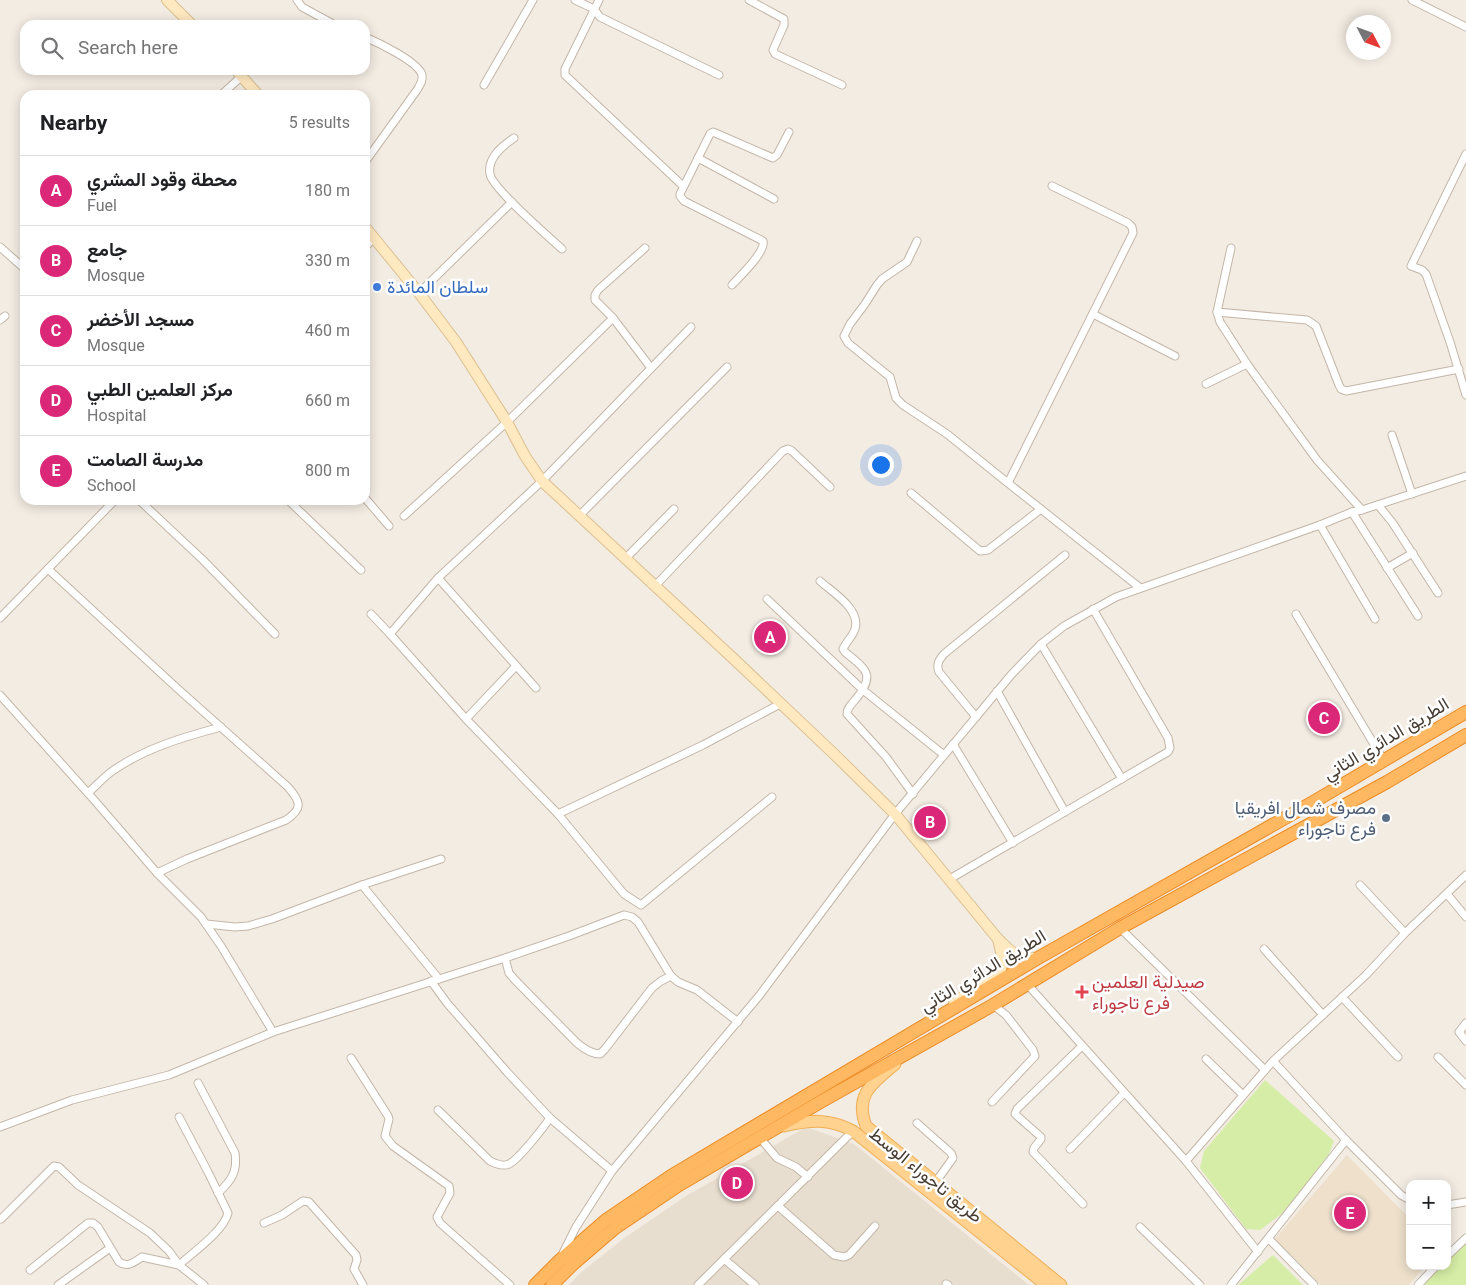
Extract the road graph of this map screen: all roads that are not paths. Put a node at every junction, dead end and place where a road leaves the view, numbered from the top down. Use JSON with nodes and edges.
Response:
{"nodes":[{"id":1,"x":167,"y":0,"type":"edge"},
{"id":2,"x":298,"y":0,"type":"edge"},
{"id":3,"x":533,"y":0,"type":"edge"},
{"id":4,"x":575,"y":0,"type":"edge"},
{"id":5,"x":599,"y":0,"type":"edge"},
{"id":6,"x":749,"y":0,"type":"edge"},
{"id":7,"x":1412,"y":0,"type":"edge"},
{"id":8,"x":594,"y":9,"type":"junction"},
{"id":9,"x":187,"y":20,"type":"edge"},
{"id":10,"x":326,"y":20,"type":"edge"},
{"id":11,"x":1466,"y":27,"type":"edge"},
{"id":12,"x":370,"y":39,"type":"edge"},
{"id":13,"x":237,"y":75,"type":"edge"},
{"id":14,"x":241,"y":75,"type":"edge"},
{"id":15,"x":719,"y":75,"type":"dead end"},
{"id":16,"x":484,"y":85,"type":"dead end"},
{"id":17,"x":842,"y":85,"type":"dead end"},
{"id":18,"x":225,"y":90,"type":"edge"},
{"id":19,"x":254,"y":90,"type":"edge"},
{"id":20,"x":789,"y":132,"type":"dead end"},
{"id":21,"x":514,"y":138,"type":"dead end"},
{"id":22,"x":1466,"y":154,"type":"edge"},
{"id":23,"x":370,"y":155,"type":"edge"},
{"id":24,"x":698,"y":158,"type":"junction"},
{"id":25,"x":683,"y":186,"type":"junction"},
{"id":26,"x":1052,"y":186,"type":"dead end"},
{"id":27,"x":774,"y":199,"type":"dead end"},
{"id":28,"x":512,"y":202,"type":"junction"},
{"id":29,"x":370,"y":233,"type":"edge"},
{"id":30,"x":374,"y":238,"type":"junction"},
{"id":31,"x":917,"y":241,"type":"dead end"},
{"id":32,"x":370,"y":242,"type":"edge"},
{"id":33,"x":0,"y":247,"type":"edge"},
{"id":34,"x":645,"y":248,"type":"dead end"},
{"id":35,"x":1231,"y":248,"type":"dead end"},
{"id":36,"x":562,"y":249,"type":"dead end"},
{"id":37,"x":20,"y":265,"type":"edge"},
{"id":38,"x":732,"y":285,"type":"dead end"},
{"id":39,"x":419,"y":293,"type":"junction"},
{"id":40,"x":1217,"y":312,"type":"junction"},
{"id":41,"x":1093,"y":314,"type":"junction"},
{"id":42,"x":613,"y":318,"type":"junction"},
{"id":43,"x":691,"y":327,"type":"dead end"},
{"id":44,"x":1175,"y":356,"type":"dead end"},
{"id":45,"x":1247,"y":364,"type":"junction"},
{"id":46,"x":727,"y":367,"type":"dead end"},
{"id":47,"x":652,"y":368,"type":"junction"},
{"id":48,"x":1459,"y":369,"type":"junction"},
{"id":49,"x":1206,"y":384,"type":"dead end"},
{"id":50,"x":1466,"y":395,"type":"edge"},
{"id":51,"x":507,"y":422,"type":"junction"},
{"id":52,"x":1392,"y":435,"type":"dead end"},
{"id":53,"x":1466,"y":476,"type":"edge"},
{"id":54,"x":542,"y":481,"type":"junction"},
{"id":55,"x":1008,"y":483,"type":"junction"},
{"id":56,"x":830,"y":487,"type":"dead end"},
{"id":57,"x":911,"y":493,"type":"dead end"},
{"id":58,"x":1412,"y":494,"type":"junction"},
{"id":59,"x":370,"y":504,"type":"edge"},
{"id":60,"x":110,"y":505,"type":"edge"},
{"id":61,"x":144,"y":505,"type":"edge"},
{"id":62,"x":293,"y":505,"type":"edge"},
{"id":63,"x":1378,"y":505,"type":"junction"},
{"id":64,"x":674,"y":509,"type":"dead end"},
{"id":65,"x":1041,"y":509,"type":"junction"},
{"id":66,"x":1362,"y":510,"type":"junction"},
{"id":67,"x":1352,"y":512,"type":"junction"},
{"id":68,"x":580,"y":515,"type":"junction"},
{"id":69,"x":404,"y":516,"type":"dead end"},
{"id":70,"x":1320,"y":525,"type":"junction"},
{"id":71,"x":389,"y":526,"type":"dead end"},
{"id":72,"x":1413,"y":553,"type":"junction"},
{"id":73,"x":1065,"y":555,"type":"dead end"},
{"id":74,"x":625,"y":559,"type":"junction"},
{"id":75,"x":1387,"y":568,"type":"junction"},
{"id":76,"x":48,"y":569,"type":"junction"},
{"id":77,"x":361,"y":570,"type":"dead end"},
{"id":78,"x":438,"y":578,"type":"junction"},
{"id":79,"x":820,"y":581,"type":"dead end"},
{"id":80,"x":655,"y":586,"type":"junction"},
{"id":81,"x":1139,"y":587,"type":"junction"},
{"id":82,"x":1438,"y":593,"type":"dead end"},
{"id":83,"x":767,"y":599,"type":"dead end"},
{"id":84,"x":1093,"y":609,"type":"junction"},
{"id":85,"x":371,"y":614,"type":"dead end"},
{"id":86,"x":1296,"y":614,"type":"dead end"},
{"id":87,"x":1418,"y":616,"type":"dead end"},
{"id":88,"x":0,"y":618,"type":"edge"},
{"id":89,"x":1375,"y":619,"type":"dead end"},
{"id":90,"x":274,"y":634,"type":"dead end"},
{"id":91,"x":390,"y":634,"type":"junction"},
{"id":92,"x":1041,"y":644,"type":"junction"},
{"id":93,"x":516,"y":666,"type":"junction"},
{"id":94,"x":536,"y":688,"type":"dead end"},
{"id":95,"x":863,"y":690,"type":"junction"},
{"id":96,"x":997,"y":692,"type":"junction"},
{"id":97,"x":0,"y":695,"type":"edge"},
{"id":98,"x":780,"y":704,"type":"junction"},
{"id":99,"x":1466,"y":712,"type":"edge"},
{"id":100,"x":976,"y":717,"type":"junction"},
{"id":101,"x":466,"y":719,"type":"junction"},
{"id":102,"x":221,"y":727,"type":"junction"},
{"id":103,"x":1466,"y":735,"type":"edge"},
{"id":104,"x":953,"y":744,"type":"junction"},
{"id":105,"x":944,"y":755,"type":"junction"},
{"id":106,"x":1384,"y":761,"type":"junction"},
{"id":107,"x":1122,"y":779,"type":"junction"},
{"id":108,"x":1332,"y":792,"type":"junction"},
{"id":109,"x":88,"y":793,"type":"junction"},
{"id":110,"x":913,"y":794,"type":"junction"},
{"id":111,"x":772,"y":797,"type":"dead end"},
{"id":112,"x":1338,"y":809,"type":"junction"},
{"id":113,"x":1065,"y":812,"type":"junction"},
{"id":114,"x":558,"y":814,"type":"junction"},
{"id":115,"x":895,"y":814,"type":"junction"},
{"id":116,"x":1292,"y":814,"type":"junction"},
{"id":117,"x":1300,"y":829,"type":"junction"},
{"id":118,"x":1013,"y":843,"type":"junction"},
{"id":119,"x":441,"y":859,"type":"dead end"},
{"id":120,"x":157,"y":873,"type":"junction"},
{"id":121,"x":1466,"y":875,"type":"edge"},
{"id":122,"x":948,"y":880,"type":"junction"},
{"id":123,"x":1360,"y":885,"type":"dead end"},
{"id":124,"x":362,"y":886,"type":"junction"},
{"id":125,"x":1447,"y":894,"type":"junction"},
{"id":126,"x":1466,"y":917,"type":"edge"},
{"id":127,"x":206,"y":924,"type":"junction"},
{"id":128,"x":1120,"y":928,"type":"junction"},
{"id":129,"x":1405,"y":933,"type":"junction"},
{"id":130,"x":998,"y":939,"type":"junction"},
{"id":131,"x":1264,"y":949,"type":"dead end"},
{"id":132,"x":505,"y":958,"type":"junction"},
{"id":133,"x":1038,"y":958,"type":"junction"},
{"id":134,"x":672,"y":976,"type":"junction"},
{"id":135,"x":439,"y":979,"type":"junction"},
{"id":136,"x":431,"y":981,"type":"junction"},
{"id":137,"x":1027,"y":984,"type":"junction"},
{"id":138,"x":1342,"y":997,"type":"junction"},
{"id":139,"x":993,"y":1006,"type":"junction"},
{"id":140,"x":945,"y":1014,"type":"junction"},
{"id":141,"x":1323,"y":1015,"type":"junction"},
{"id":142,"x":738,"y":1022,"type":"junction"},
{"id":143,"x":1466,"y":1023,"type":"edge"},
{"id":144,"x":273,"y":1032,"type":"junction"},
{"id":145,"x":1466,"y":1041,"type":"edge"},
{"id":146,"x":1082,"y":1046,"type":"junction"},
{"id":147,"x":910,"y":1051,"type":"junction"},
{"id":148,"x":1398,"y":1057,"type":"dead end"},
{"id":149,"x":351,"y":1058,"type":"dead end"},
{"id":150,"x":1438,"y":1058,"type":"dead end"},
{"id":151,"x":1206,"y":1059,"type":"dead end"},
{"id":152,"x":1273,"y":1061,"type":"junction"},
{"id":153,"x":1265,"y":1070,"type":"junction"},
{"id":154,"x":198,"y":1083,"type":"dead end"},
{"id":155,"x":1466,"y":1085,"type":"edge"},
{"id":156,"x":1124,"y":1093,"type":"junction"},
{"id":157,"x":1243,"y":1095,"type":"junction"},
{"id":158,"x":992,"y":1102,"type":"dead end"},
{"id":159,"x":438,"y":1110,"type":"dead end"},
{"id":160,"x":179,"y":1117,"type":"dead end"},
{"id":161,"x":550,"y":1118,"type":"junction"},
{"id":162,"x":917,"y":1123,"type":"dead end"},
{"id":163,"x":0,"y":1127,"type":"edge"},
{"id":164,"x":779,"y":1127,"type":"junction"},
{"id":165,"x":853,"y":1130,"type":"junction"},
{"id":166,"x":760,"y":1138,"type":"junction"},
{"id":167,"x":1346,"y":1140,"type":"junction"},
{"id":168,"x":1070,"y":1149,"type":"dead end"},
{"id":169,"x":1186,"y":1161,"type":"junction"},
{"id":170,"x":612,"y":1171,"type":"junction"},
{"id":171,"x":808,"y":1177,"type":"junction"},
{"id":172,"x":935,"y":1183,"type":"junction"},
{"id":173,"x":218,"y":1193,"type":"junction"},
{"id":174,"x":1406,"y":1198,"type":"edge"},
{"id":175,"x":1466,"y":1202,"type":"edge"},
{"id":176,"x":1083,"y":1204,"type":"dead end"},
{"id":177,"x":1451,"y":1204,"type":"edge"},
{"id":178,"x":778,"y":1206,"type":"junction"},
{"id":179,"x":1,"y":1219,"type":"dead end"},
{"id":180,"x":264,"y":1224,"type":"dead end"},
{"id":181,"x":875,"y":1226,"type":"dead end"},
{"id":182,"x":1140,"y":1227,"type":"dead end"},
{"id":183,"x":1466,"y":1238,"type":"edge"},
{"id":184,"x":1269,"y":1239,"type":"junction"},
{"id":185,"x":110,"y":1248,"type":"junction"},
{"id":186,"x":1258,"y":1252,"type":"junction"},
{"id":187,"x":1451,"y":1252,"type":"edge"},
{"id":188,"x":724,"y":1259,"type":"junction"},
{"id":189,"x":559,"y":1261,"type":"junction"},
{"id":190,"x":179,"y":1265,"type":"junction"},
{"id":191,"x":30,"y":1270,"type":"dead end"},
{"id":192,"x":1432,"y":1270,"type":"edge"},
{"id":193,"x":58,"y":1285,"type":"edge"},
{"id":194,"x":204,"y":1285,"type":"edge"},
{"id":195,"x":363,"y":1285,"type":"edge"},
{"id":196,"x":510,"y":1285,"type":"edge"},
{"id":197,"x":535,"y":1285,"type":"edge"},
{"id":198,"x":552,"y":1285,"type":"edge"},
{"id":199,"x":698,"y":1285,"type":"edge"},
{"id":200,"x":755,"y":1285,"type":"edge"},
{"id":201,"x":1046,"y":1285,"type":"edge"},
{"id":202,"x":1061,"y":1285,"type":"edge"},
{"id":203,"x":1200,"y":1285,"type":"edge"},
{"id":204,"x":1231,"y":1285,"type":"edge"},
{"id":205,"x":1314,"y":1285,"type":"edge"},
{"id":206,"x":1418,"y":1285,"type":"edge"}],
"edges":[{"from":1,"to":9,"type":"main road"},
{"from":2,"to":10,"type":"street"},
{"from":3,"to":16,"type":"street"},
{"from":4,"to":8,"type":"street"},
{"from":5,"to":8,"type":"street"},
{"from":6,"to":17,"type":"street"},
{"from":7,"to":11,"type":"street"},
{"from":8,"to":15,"type":"street"},
{"from":8,"to":25,"type":"street"},
{"from":12,"to":23,"type":"street"},
{"from":13,"to":18,"type":"street"},
{"from":14,"to":19,"type":"main road"},
{"from":20,"to":24,"type":"street"},
{"from":21,"to":28,"type":"street"},
{"from":22,"to":48,"type":"street"},
{"from":24,"to":25,"type":"street"},
{"from":24,"to":27,"type":"street"},
{"from":25,"to":38,"type":"street"},
{"from":26,"to":41,"type":"street"},
{"from":28,"to":36,"type":"street"},
{"from":28,"to":39,"type":"street"},
{"from":29,"to":30,"type":"main road"},
{"from":30,"to":32,"type":"street"},
{"from":30,"to":39,"type":"main road"},
{"from":31,"to":55,"type":"street"},
{"from":33,"to":37,"type":"street"},
{"from":34,"to":42,"type":"street"},
{"from":35,"to":40,"type":"street"},
{"from":39,"to":51,"type":"main road"},
{"from":40,"to":45,"type":"street"},
{"from":40,"to":48,"type":"street"},
{"from":41,"to":44,"type":"street"},
{"from":41,"to":55,"type":"street"},
{"from":42,"to":47,"type":"street"},
{"from":42,"to":51,"type":"street"},
{"from":43,"to":47,"type":"street"},
{"from":45,"to":49,"type":"street"},
{"from":45,"to":66,"type":"street"},
{"from":46,"to":68,"type":"street"},
{"from":47,"to":54,"type":"street"},
{"from":48,"to":50,"type":"street"},
{"from":51,"to":54,"type":"main road"},
{"from":51,"to":69,"type":"street"},
{"from":52,"to":58,"type":"street"},
{"from":53,"to":58,"type":"street"},
{"from":54,"to":68,"type":"main road"},
{"from":54,"to":78,"type":"street"},
{"from":55,"to":65,"type":"street"},
{"from":56,"to":80,"type":"street"},
{"from":57,"to":65,"type":"street"},
{"from":58,"to":63,"type":"street"},
{"from":59,"to":71,"type":"street"},
{"from":60,"to":76,"type":"street"},
{"from":61,"to":90,"type":"street"},
{"from":62,"to":77,"type":"street"},
{"from":63,"to":66,"type":"street"},
{"from":63,"to":72,"type":"street"},
{"from":64,"to":74,"type":"street"},
{"from":65,"to":81,"type":"street"},
{"from":66,"to":67,"type":"street"},
{"from":67,"to":70,"type":"street"},
{"from":67,"to":75,"type":"street"},
{"from":68,"to":74,"type":"main road"},
{"from":70,"to":81,"type":"street"},
{"from":70,"to":89,"type":"street"},
{"from":72,"to":75,"type":"street"},
{"from":72,"to":82,"type":"street"},
{"from":73,"to":100,"type":"street"},
{"from":74,"to":80,"type":"main road"},
{"from":75,"to":87,"type":"street"},
{"from":76,"to":88,"type":"street"},
{"from":76,"to":102,"type":"street"},
{"from":78,"to":91,"type":"street"},
{"from":78,"to":93,"type":"street"},
{"from":79,"to":95,"type":"street"},
{"from":80,"to":98,"type":"main road"},
{"from":81,"to":84,"type":"street"},
{"from":83,"to":95,"type":"street"},
{"from":84,"to":92,"type":"street"},
{"from":84,"to":107,"type":"street"},
{"from":85,"to":91,"type":"street"},
{"from":86,"to":106,"type":"street"},
{"from":91,"to":101,"type":"street"},
{"from":92,"to":96,"type":"street"},
{"from":92,"to":107,"type":"street"},
{"from":93,"to":94,"type":"street"},
{"from":93,"to":101,"type":"street"},
{"from":95,"to":105,"type":"street"},
{"from":95,"to":110,"type":"street"},
{"from":96,"to":100,"type":"street"},
{"from":96,"to":113,"type":"street"},
{"from":97,"to":109,"type":"street"},
{"from":98,"to":114,"type":"street"},
{"from":98,"to":115,"type":"main road"},
{"from":99,"to":106,"type":"highway","name":"الطريق الدائري الثاني"},
{"from":100,"to":104,"type":"street"},
{"from":101,"to":114,"type":"street"},
{"from":102,"to":109,"type":"street"},
{"from":102,"to":120,"type":"street"},
{"from":103,"to":112,"type":"highway","name":"الطريق الدائري الثاني"},
{"from":104,"to":105,"type":"street"},
{"from":104,"to":118,"type":"street"},
{"from":105,"to":110,"type":"street"},
{"from":106,"to":108,"type":"highway","name":"الطريق الدائري الثاني"},
{"from":107,"to":113,"type":"street"},
{"from":108,"to":112,"type":"highway"},
{"from":108,"to":116,"type":"highway","name":"الطريق الدائري الثاني"},
{"from":109,"to":120,"type":"street"},
{"from":110,"to":115,"type":"street"},
{"from":111,"to":114,"type":"street"},
{"from":112,"to":117,"type":"highway","name":"الطريق الدائري الثاني"},
{"from":113,"to":118,"type":"street"},
{"from":115,"to":122,"type":"main road"},
{"from":115,"to":142,"type":"street"},
{"from":116,"to":117,"type":"highway"},
{"from":116,"to":133,"type":"highway","name":"الطريق الدائري الثاني"},
{"from":117,"to":128,"type":"highway","name":"الطريق الدائري الثاني"},
{"from":118,"to":122,"type":"street"},
{"from":119,"to":124,"type":"street"},
{"from":120,"to":127,"type":"street"},
{"from":121,"to":125,"type":"street"},
{"from":122,"to":130,"type":"main road"},
{"from":123,"to":129,"type":"street"},
{"from":124,"to":127,"type":"street"},
{"from":124,"to":135,"type":"street"},
{"from":125,"to":126,"type":"street"},
{"from":125,"to":129,"type":"street"},
{"from":127,"to":144,"type":"street"},
{"from":128,"to":137,"type":"highway","name":"الطريق الدائري الثاني"},
{"from":128,"to":153,"type":"street"},
{"from":129,"to":138,"type":"street"},
{"from":130,"to":133,"type":"main road"},
{"from":130,"to":140,"type":"main road"},
{"from":131,"to":141,"type":"street"},
{"from":132,"to":134,"type":"street"},
{"from":132,"to":134,"type":"street"},
{"from":132,"to":135,"type":"street"},
{"from":133,"to":140,"type":"highway","name":"الطريق الدائري الثاني"},
{"from":134,"to":142,"type":"street"},
{"from":135,"to":136,"type":"street"},
{"from":136,"to":144,"type":"street"},
{"from":136,"to":161,"type":"street"},
{"from":137,"to":139,"type":"highway","name":"الطريق الدائري الثاني"},
{"from":137,"to":146,"type":"street"},
{"from":138,"to":141,"type":"street"},
{"from":138,"to":148,"type":"street"},
{"from":139,"to":147,"type":"highway","name":"الطريق الدائري الثاني"},
{"from":139,"to":158,"type":"street"},
{"from":140,"to":189,"type":"highway","name":"الطريق الدائري الثاني"},
{"from":141,"to":152,"type":"street"},
{"from":142,"to":170,"type":"street"},
{"from":143,"to":145,"type":"street"},
{"from":144,"to":163,"type":"street"},
{"from":146,"to":156,"type":"street"},
{"from":146,"to":176,"type":"street"},
{"from":147,"to":164,"type":"highway","name":"الطريق الدائري الثاني"},
{"from":147,"to":172,"type":"main road","name":"طريق تاجوراء الوسط"},
{"from":149,"to":196,"type":"street"},
{"from":150,"to":155,"type":"street"},
{"from":151,"to":157,"type":"street"},
{"from":152,"to":153,"type":"street"},
{"from":152,"to":167,"type":"street"},
{"from":153,"to":157,"type":"street"},
{"from":154,"to":173,"type":"street"},
{"from":156,"to":168,"type":"street"},
{"from":156,"to":169,"type":"street"},
{"from":157,"to":169,"type":"street"},
{"from":159,"to":161,"type":"street"},
{"from":160,"to":173,"type":"street"},
{"from":161,"to":170,"type":"street"},
{"from":162,"to":172,"type":"street"},
{"from":164,"to":165,"type":"main road","name":"طريق تاجوراء الوسط"},
{"from":164,"to":166,"type":"highway","name":"الطريق الدائري الثاني"},
{"from":165,"to":171,"type":"street"},
{"from":165,"to":201,"type":"main road","name":"طريق تاجوراء الوسط"},
{"from":166,"to":171,"type":"street"},
{"from":166,"to":198,"type":"highway","name":"الطريق الدائري الثاني"},
{"from":167,"to":174,"type":"street"},
{"from":167,"to":184,"type":"street"},
{"from":169,"to":186,"type":"street"},
{"from":170,"to":189,"type":"street"},
{"from":171,"to":178,"type":"street"},
{"from":172,"to":202,"type":"main road","name":"طريق تاجوراء الوسط"},
{"from":173,"to":190,"type":"street"},
{"from":175,"to":177,"type":"street"},
{"from":178,"to":181,"type":"street"},
{"from":178,"to":188,"type":"street"},
{"from":179,"to":190,"type":"street"},
{"from":180,"to":195,"type":"street"},
{"from":182,"to":203,"type":"street"},
{"from":183,"to":187,"type":"street"},
{"from":184,"to":186,"type":"street"},
{"from":184,"to":205,"type":"street"},
{"from":185,"to":190,"type":"street"},
{"from":185,"to":191,"type":"street"},
{"from":185,"to":193,"type":"street"},
{"from":186,"to":204,"type":"street"},
{"from":188,"to":199,"type":"street"},
{"from":188,"to":200,"type":"street"},
{"from":189,"to":197,"type":"highway","name":"الطريق الدائري الثاني"},
{"from":190,"to":194,"type":"street"},
{"from":192,"to":206,"type":"street"}]}
